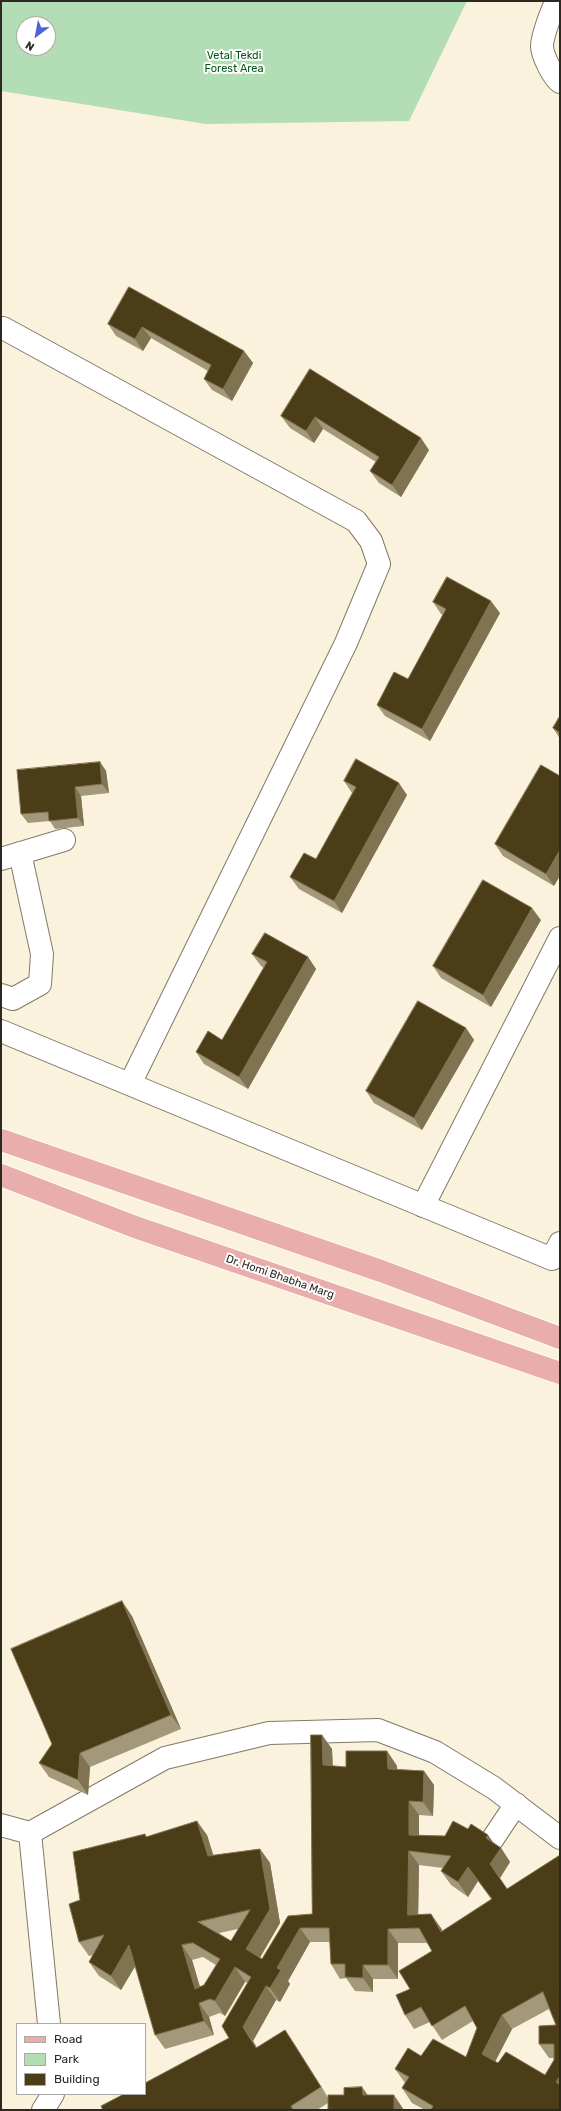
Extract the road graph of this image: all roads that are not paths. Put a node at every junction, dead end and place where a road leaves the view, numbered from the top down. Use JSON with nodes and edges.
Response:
{"nodes":[{"id":1,"x":557,"y":1,"type":"edge"},
{"id":2,"x":560,"y":82,"type":"edge"},
{"id":3,"x":3,"y":328,"type":"dead end"},
{"id":4,"x":64,"y":840,"type":"dead end"},
{"id":5,"x":10,"y":856,"type":"edge"},
{"id":6,"x":560,"y":938,"type":"edge"},
{"id":7,"x":1,"y":995,"type":"edge"},
{"id":8,"x":1,"y":1031,"type":"edge"},
{"id":9,"x":130,"y":1084,"type":"junction"},
{"id":10,"x":1,"y":1140,"type":"edge"},
{"id":11,"x":1,"y":1175,"type":"edge"},
{"id":12,"x":423,"y":1206,"type":"junction"},
{"id":13,"x":560,"y":1243,"type":"edge"},
{"id":14,"x":560,"y":1338,"type":"edge"},
{"id":15,"x":560,"y":1373,"type":"edge"},
{"id":16,"x":516,"y":1804,"type":"junction"},
{"id":17,"x":1,"y":1825,"type":"edge"},
{"id":18,"x":30,"y":1833,"type":"junction"},
{"id":19,"x":560,"y":1838,"type":"edge"},
{"id":20,"x":492,"y":1840,"type":"edge"},
{"id":21,"x":49,"y":2023,"type":"edge"},
{"id":22,"x":53,"y":2095,"type":"edge"},
{"id":23,"x":54,"y":2095,"type":"edge"},
{"id":24,"x":43,"y":2110,"type":"edge"},
{"id":25,"x":60,"y":2110,"type":"edge"}],
"edges":[{"from":1,"to":2,"type":"street"},
{"from":3,"to":9,"type":"street"},
{"from":4,"to":5,"type":"street"},
{"from":5,"to":7,"type":"street"},
{"from":6,"to":12,"type":"street"},
{"from":8,"to":9,"type":"street"},
{"from":9,"to":12,"type":"street"},
{"from":10,"to":14,"type":"main road"},
{"from":11,"to":15,"type":"main road","name":"Dr. Homi Bhabha Marg"},
{"from":12,"to":13,"type":"street"},
{"from":16,"to":18,"type":"street"},
{"from":16,"to":19,"type":"street"},
{"from":16,"to":20,"type":"street"},
{"from":17,"to":18,"type":"street"},
{"from":18,"to":21,"type":"street"},
{"from":22,"to":24,"type":"street"},
{"from":23,"to":25,"type":"street"}]}
